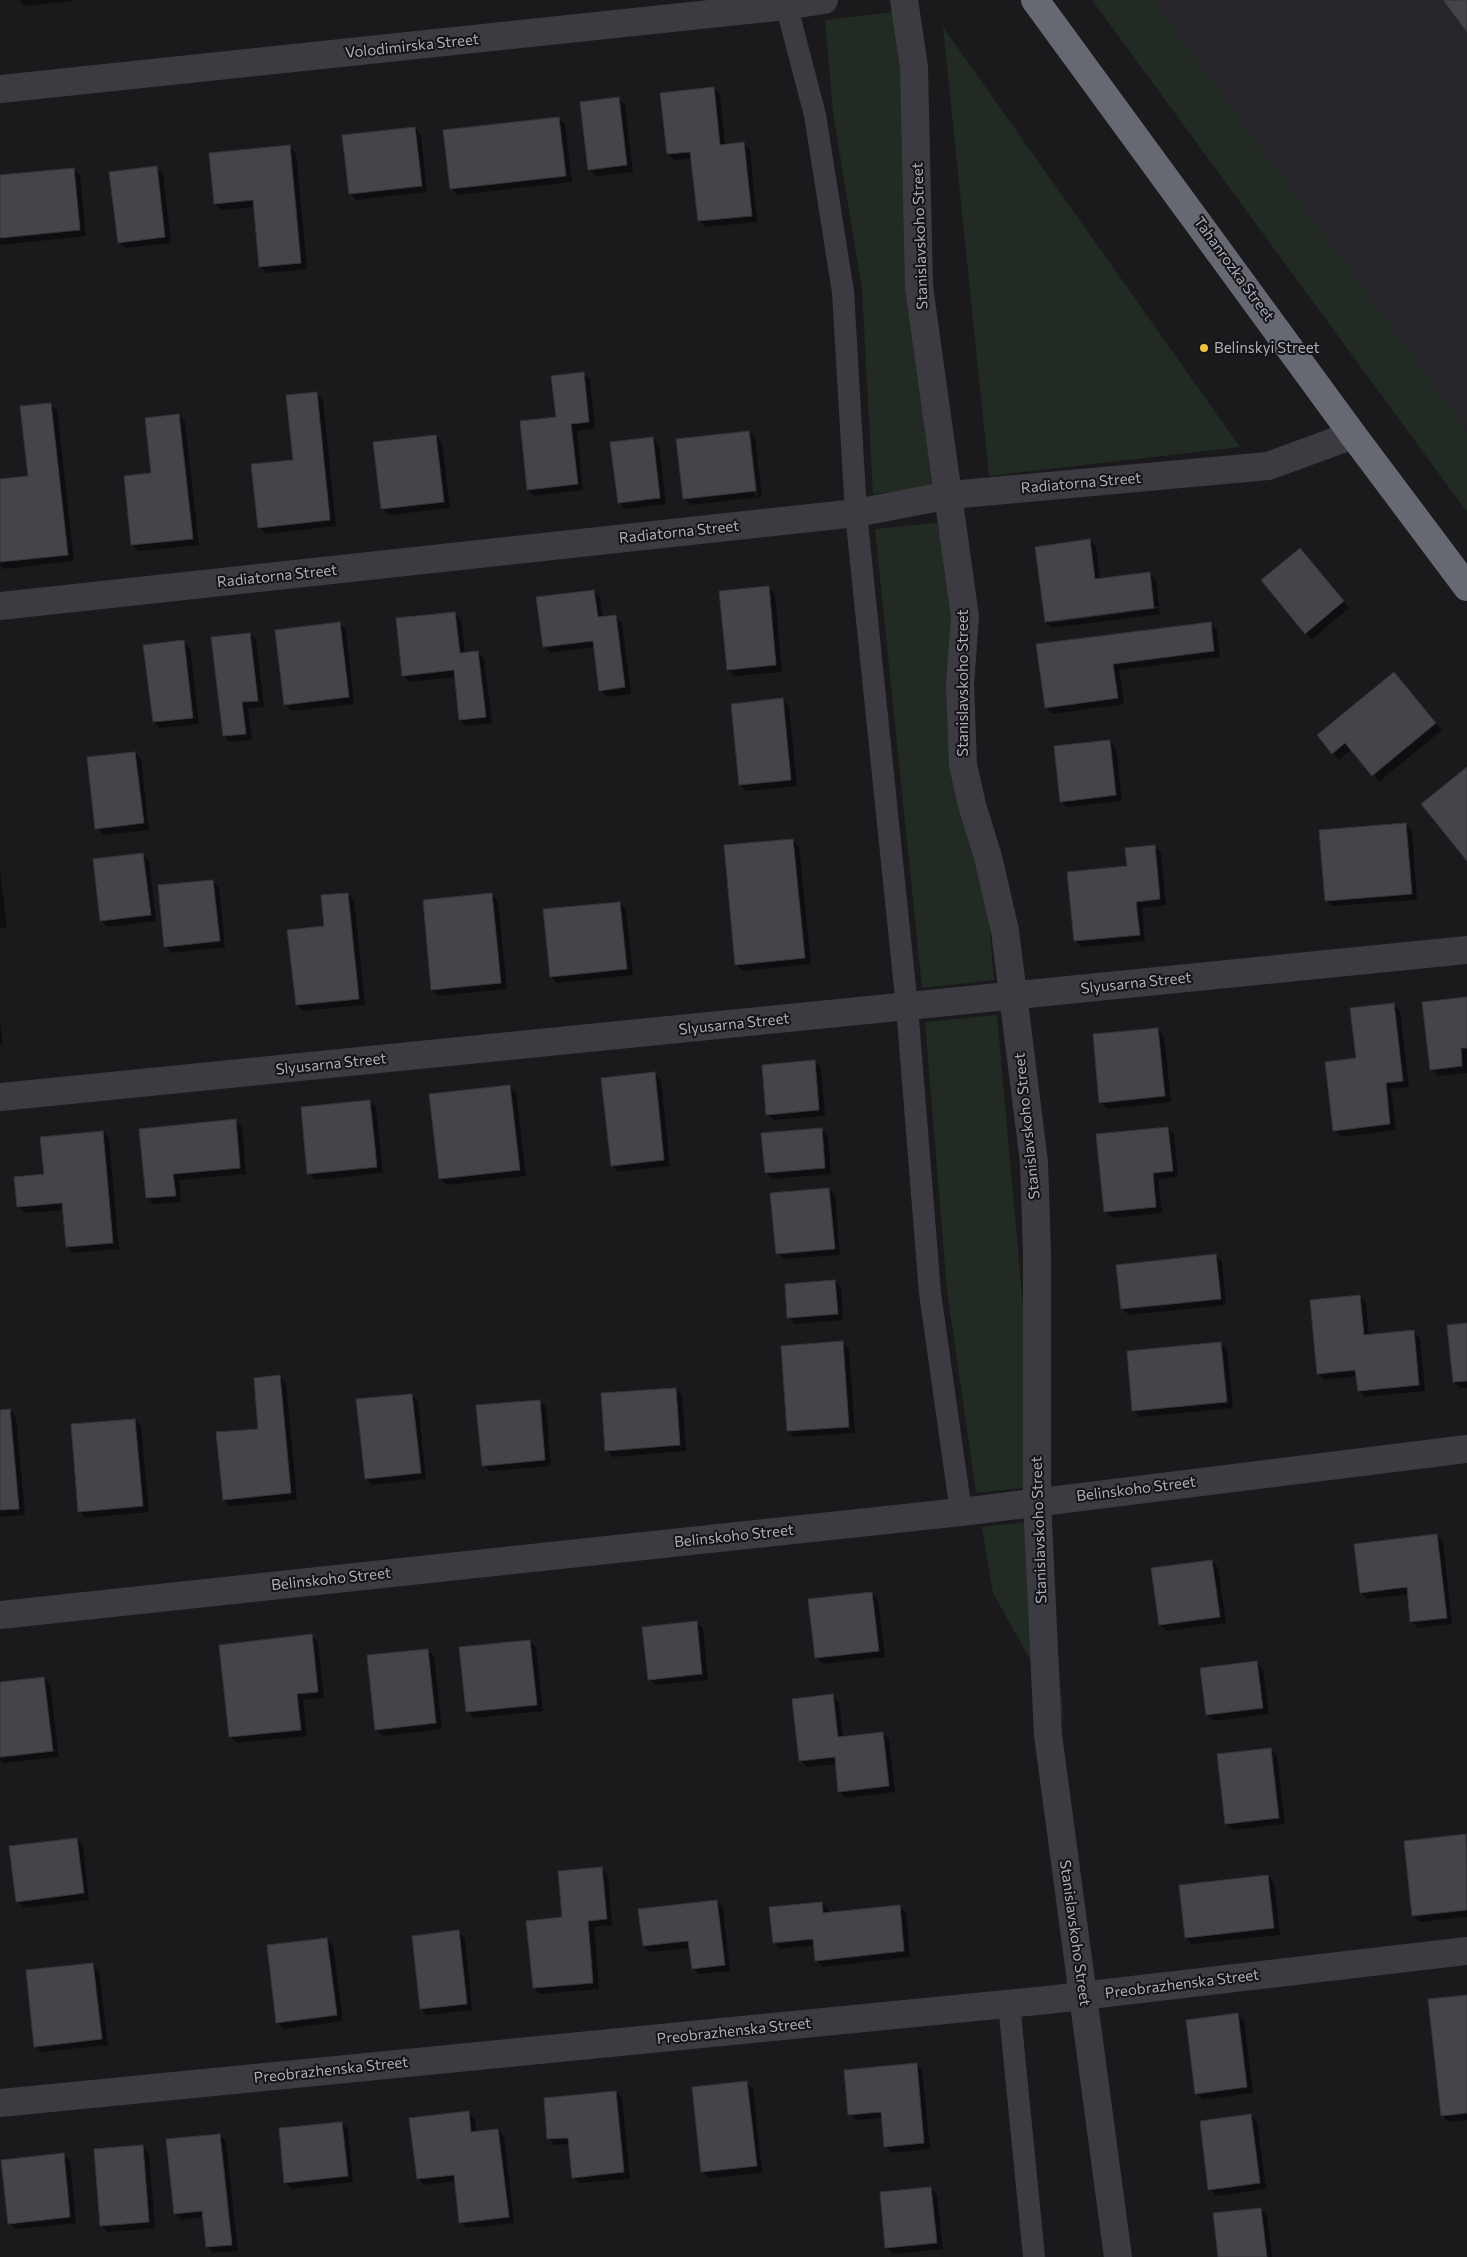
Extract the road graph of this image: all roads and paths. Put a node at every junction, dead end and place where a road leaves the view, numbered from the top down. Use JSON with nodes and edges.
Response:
{"nodes":[{"id":1,"x":824,"y":0,"type":"edge"},
{"id":2,"x":904,"y":0,"type":"edge"},
{"id":3,"x":1035,"y":0,"type":"edge"},
{"id":4,"x":785,"y":3,"type":"edge"},
{"id":5,"x":0,"y":89,"type":"edge"},
{"id":6,"x":1353,"y":435,"type":"junction"},
{"id":7,"x":950,"y":495,"type":"junction"},
{"id":8,"x":856,"y":512,"type":"junction"},
{"id":9,"x":1467,"y":587,"type":"edge"},
{"id":10,"x":0,"y":606,"type":"edge"},
{"id":11,"x":1467,"y":950,"type":"edge"},
{"id":12,"x":1013,"y":996,"type":"junction"},
{"id":13,"x":907,"y":1007,"type":"junction"},
{"id":14,"x":0,"y":1097,"type":"edge"},
{"id":15,"x":1467,"y":1449,"type":"edge"},
{"id":16,"x":1037,"y":1501,"type":"junction"},
{"id":17,"x":961,"y":1512,"type":"junction"},
{"id":18,"x":0,"y":1615,"type":"edge"},
{"id":19,"x":1467,"y":1951,"type":"edge"},
{"id":20,"x":1084,"y":1996,"type":"junction"},
{"id":21,"x":1009,"y":2004,"type":"junction"},
{"id":22,"x":0,"y":2103,"type":"edge"},
{"id":23,"x":1034,"y":2257,"type":"edge"},
{"id":24,"x":1118,"y":2257,"type":"edge"}],
"edges":[{"from":1,"to":4,"type":"street","name":"Volodimirska Street"},
{"from":2,"to":7,"type":"street","name":"Stanislavskoho Street"},
{"from":3,"to":6,"type":"highway","name":"Tahanrozka Street"},
{"from":4,"to":5,"type":"street","name":"Volodimirska Street"},
{"from":4,"to":8,"type":"lane"},
{"from":6,"to":7,"type":"street","name":"Radiatorna Street"},
{"from":6,"to":9,"type":"highway","name":"Tahanrozka Street"},
{"from":7,"to":8,"type":"street","name":"Radiatorna Street"},
{"from":7,"to":12,"type":"street","name":"Stanislavskoho Street"},
{"from":8,"to":10,"type":"street","name":"Radiatorna Street"},
{"from":8,"to":13,"type":"lane"},
{"from":11,"to":12,"type":"street","name":"Slyusarna Street"},
{"from":12,"to":13,"type":"street","name":"Slyusarna Street"},
{"from":12,"to":16,"type":"street","name":"Stanislavskoho Street"},
{"from":13,"to":14,"type":"street","name":"Slyusarna Street"},
{"from":13,"to":17,"type":"lane"},
{"from":15,"to":16,"type":"street","name":"Belinskoho Street"},
{"from":16,"to":17,"type":"street","name":"Belinskoho Street"},
{"from":16,"to":20,"type":"street","name":"Stanislavskoho Street"},
{"from":17,"to":18,"type":"street","name":"Belinskoho Street"},
{"from":19,"to":20,"type":"street","name":"Preobrazhenska Street"},
{"from":20,"to":21,"type":"street","name":"Preobrazhenska Street"},
{"from":20,"to":24,"type":"street","name":"Stanislavskoho Street"},
{"from":21,"to":22,"type":"street","name":"Preobrazhenska Street"},
{"from":21,"to":23,"type":"lane"}]}
